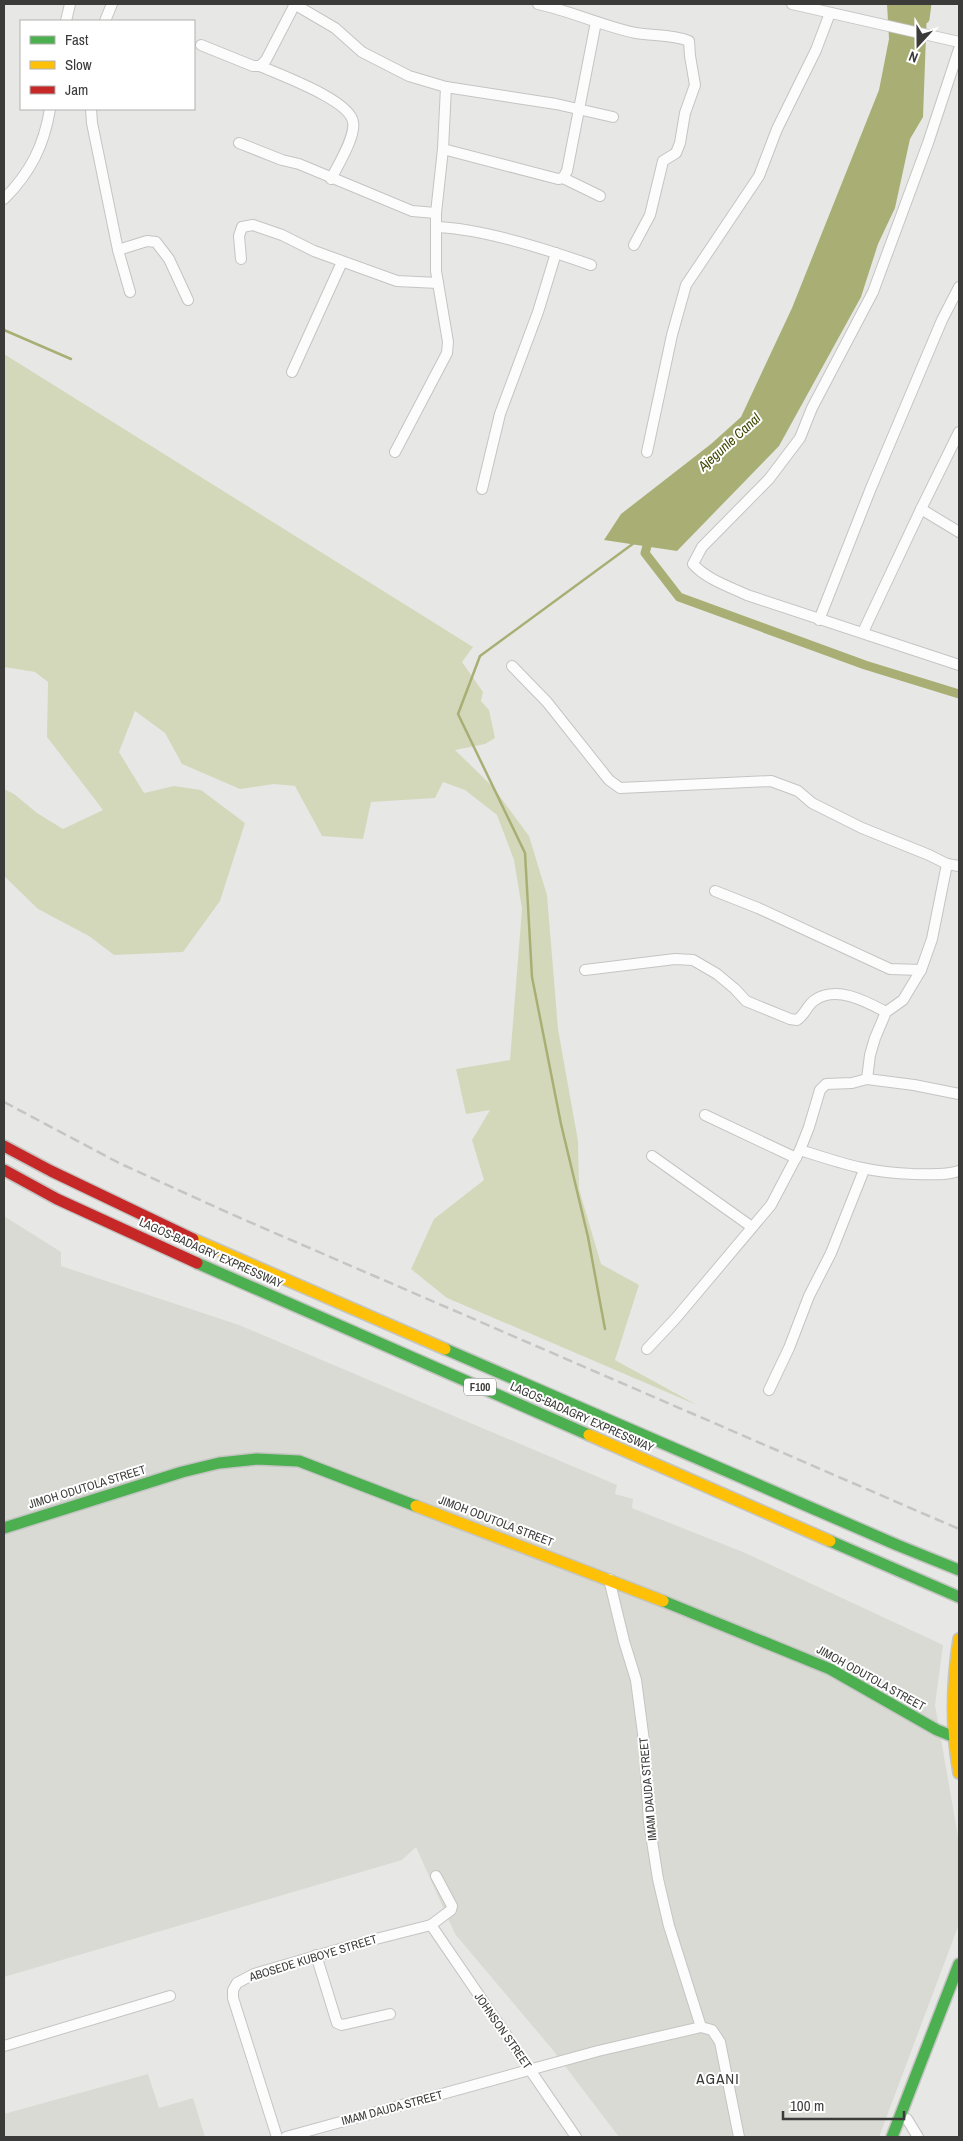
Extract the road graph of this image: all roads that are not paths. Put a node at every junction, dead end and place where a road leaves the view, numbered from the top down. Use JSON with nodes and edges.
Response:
{"nodes":[{"id":1,"x":70,"y":4,"type":"edge"},
{"id":2,"x":112,"y":4,"type":"edge"},
{"id":3,"x":294,"y":4,"type":"edge"},
{"id":4,"x":538,"y":4,"type":"edge"},
{"id":5,"x":792,"y":4,"type":"edge"},
{"id":6,"x":830,"y":13,"type":"junction"},
{"id":7,"x":66,"y":20,"type":"edge"},
{"id":8,"x":105,"y":20,"type":"edge"},
{"id":9,"x":596,"y":22,"type":"junction"},
{"id":10,"x":959,"y":44,"type":"edge"},
{"id":11,"x":201,"y":45,"type":"dead end"},
{"id":12,"x":260,"y":66,"type":"junction"},
{"id":13,"x":446,"y":87,"type":"junction"},
{"id":14,"x":579,"y":109,"type":"junction"},
{"id":15,"x":50,"y":110,"type":"edge"},
{"id":16,"x":91,"y":110,"type":"edge"},
{"id":17,"x":613,"y":117,"type":"dead end"},
{"id":18,"x":240,"y":143,"type":"dead end"},
{"id":19,"x":443,"y":149,"type":"junction"},
{"id":20,"x":563,"y":178,"type":"junction"},
{"id":21,"x":331,"y":179,"type":"junction"},
{"id":22,"x":600,"y":196,"type":"dead end"},
{"id":23,"x":4,"y":199,"type":"edge"},
{"id":24,"x":436,"y":213,"type":"junction"},
{"id":25,"x":436,"y":227,"type":"junction"},
{"id":26,"x":634,"y":244,"type":"dead end"},
{"id":27,"x":118,"y":250,"type":"junction"},
{"id":28,"x":556,"y":253,"type":"junction"},
{"id":29,"x":240,"y":259,"type":"dead end"},
{"id":30,"x":342,"y":262,"type":"junction"},
{"id":31,"x":592,"y":265,"type":"dead end"},
{"id":32,"x":438,"y":283,"type":"junction"},
{"id":33,"x":959,"y":287,"type":"edge"},
{"id":34,"x":130,"y":292,"type":"dead end"},
{"id":35,"x":188,"y":300,"type":"dead end"},
{"id":36,"x":292,"y":372,"type":"dead end"},
{"id":37,"x":959,"y":432,"type":"edge"},
{"id":38,"x":395,"y":452,"type":"dead end"},
{"id":39,"x":647,"y":452,"type":"dead end"},
{"id":40,"x":482,"y":489,"type":"dead end"},
{"id":41,"x":920,"y":509,"type":"junction"},
{"id":42,"x":959,"y":532,"type":"edge"},
{"id":43,"x":819,"y":620,"type":"junction"},
{"id":44,"x":863,"y":632,"type":"junction"},
{"id":45,"x":959,"y":665,"type":"edge"},
{"id":46,"x":512,"y":666,"type":"dead end"},
{"id":47,"x":947,"y":864,"type":"junction"},
{"id":48,"x":959,"y":866,"type":"edge"},
{"id":49,"x":715,"y":891,"type":"dead end"},
{"id":50,"x":585,"y":970,"type":"dead end"},
{"id":51,"x":921,"y":970,"type":"junction"},
{"id":52,"x":886,"y":1012,"type":"junction"},
{"id":53,"x":867,"y":1079,"type":"junction"},
{"id":54,"x":959,"y":1094,"type":"edge"},
{"id":55,"x":705,"y":1115,"type":"dead end"},
{"id":56,"x":4,"y":1146,"type":"edge"},
{"id":57,"x":798,"y":1154,"type":"junction"},
{"id":58,"x":652,"y":1156,"type":"dead end"},
{"id":59,"x":4,"y":1170,"type":"edge"},
{"id":60,"x":864,"y":1170,"type":"junction"},
{"id":61,"x":959,"y":1171,"type":"edge"},
{"id":62,"x":752,"y":1227,"type":"junction"},
{"id":63,"x":647,"y":1349,"type":"dead end"},
{"id":64,"x":769,"y":1390,"type":"dead end"},
{"id":65,"x":4,"y":1528,"type":"edge"},
{"id":66,"x":959,"y":1570,"type":"edge"},
{"id":67,"x":609,"y":1579,"type":"junction"},
{"id":68,"x":948,"y":1592,"type":"junction"},
{"id":69,"x":959,"y":1597,"type":"edge"},
{"id":70,"x":959,"y":1605,"type":"edge"},
{"id":71,"x":959,"y":1638,"type":"edge"},
{"id":72,"x":956,"y":1736,"type":"edge"},
{"id":73,"x":959,"y":1774,"type":"edge"},
{"id":74,"x":436,"y":1876,"type":"dead end"},
{"id":75,"x":431,"y":1925,"type":"junction"},
{"id":76,"x":316,"y":1955,"type":"junction"},
{"id":77,"x":959,"y":1964,"type":"edge"},
{"id":78,"x":959,"y":1983,"type":"edge"},
{"id":79,"x":170,"y":1996,"type":"dead end"},
{"id":80,"x":946,"y":2006,"type":"junction"},
{"id":81,"x":390,"y":2014,"type":"dead end"},
{"id":82,"x":701,"y":2027,"type":"junction"},
{"id":83,"x":4,"y":2046,"type":"edge"},
{"id":84,"x":530,"y":2070,"type":"junction"},
{"id":85,"x":906,"y":2118,"type":"junction"},
{"id":86,"x":276,"y":2137,"type":"edge"},
{"id":87,"x":286,"y":2137,"type":"edge"},
{"id":88,"x":576,"y":2137,"type":"edge"},
{"id":89,"x":739,"y":2137,"type":"edge"},
{"id":90,"x":892,"y":2137,"type":"edge"},
{"id":91,"x":900,"y":2137,"type":"edge"},
{"id":92,"x":907,"y":2137,"type":"edge"},
{"id":93,"x":918,"y":2137,"type":"edge"}],
"edges":[{"from":1,"to":7,"type":"street"},
{"from":2,"to":8,"type":"street"},
{"from":3,"to":12,"type":"street"},
{"from":3,"to":13,"type":"street"},
{"from":4,"to":9,"type":"street"},
{"from":5,"to":6,"type":"street"},
{"from":6,"to":10,"type":"street"},
{"from":6,"to":39,"type":"street"},
{"from":9,"to":14,"type":"street"},
{"from":9,"to":26,"type":"street"},
{"from":10,"to":43,"type":"street"},
{"from":11,"to":12,"type":"street"},
{"from":12,"to":21,"type":"street"},
{"from":13,"to":14,"type":"street"},
{"from":13,"to":19,"type":"street"},
{"from":14,"to":17,"type":"street"},
{"from":14,"to":20,"type":"street"},
{"from":15,"to":23,"type":"street"},
{"from":16,"to":27,"type":"street"},
{"from":18,"to":21,"type":"street"},
{"from":19,"to":20,"type":"street"},
{"from":19,"to":24,"type":"street"},
{"from":20,"to":22,"type":"street"},
{"from":21,"to":24,"type":"street"},
{"from":24,"to":25,"type":"street"},
{"from":25,"to":28,"type":"street"},
{"from":25,"to":32,"type":"street"},
{"from":27,"to":34,"type":"street"},
{"from":27,"to":35,"type":"street"},
{"from":28,"to":31,"type":"street"},
{"from":28,"to":40,"type":"street"},
{"from":29,"to":30,"type":"street"},
{"from":30,"to":32,"type":"street"},
{"from":30,"to":36,"type":"street"},
{"from":32,"to":38,"type":"street"},
{"from":33,"to":43,"type":"street"},
{"from":37,"to":41,"type":"street"},
{"from":41,"to":42,"type":"street"},
{"from":41,"to":44,"type":"street"},
{"from":43,"to":44,"type":"street"},
{"from":44,"to":45,"type":"street"},
{"from":46,"to":47,"type":"street"},
{"from":47,"to":48,"type":"street"},
{"from":47,"to":51,"type":"street"},
{"from":49,"to":51,"type":"street"},
{"from":50,"to":52,"type":"street"},
{"from":51,"to":52,"type":"street"},
{"from":52,"to":53,"type":"street"},
{"from":53,"to":54,"type":"street"},
{"from":53,"to":57,"type":"street"},
{"from":55,"to":57,"type":"street"},
{"from":56,"to":66,"type":"main road","name":"LAGOS-BADAGRY EXPRESSWAY","number":"F100"},
{"from":57,"to":60,"type":"street"},
{"from":57,"to":62,"type":"street"},
{"from":58,"to":62,"type":"street"},
{"from":59,"to":68,"type":"main road","name":"LAGOS-BADAGRY EXPRESSWAY","number":"F100"},
{"from":60,"to":61,"type":"street"},
{"from":60,"to":64,"type":"street"},
{"from":62,"to":63,"type":"street"},
{"from":65,"to":67,"type":"main road","name":"JIMOH ODUTOLA STREET"},
{"from":67,"to":72,"type":"main road","name":"JIMOH ODUTOLA STREET"},
{"from":67,"to":82,"type":"street","name":"IMAM DAUDA STREET"},
{"from":68,"to":69,"type":"main road","name":"LAGOS-BADAGRY EXPRESSWAY","number":"F100"},
{"from":68,"to":70,"type":"main road"},
{"from":71,"to":72,"type":"main road"},
{"from":72,"to":73,"type":"main road"},
{"from":74,"to":75,"type":"street"},
{"from":75,"to":76,"type":"street","name":"ABOSEDE KUBOYE STREET"},
{"from":75,"to":84,"type":"street","name":"JOHNSON STREET"},
{"from":76,"to":81,"type":"street"},
{"from":76,"to":86,"type":"street","name":"ABOSEDE KUBOYE STREET"},
{"from":77,"to":80,"type":"main road"},
{"from":78,"to":80,"type":"main road"},
{"from":79,"to":83,"type":"street"},
{"from":80,"to":85,"type":"main road"},
{"from":80,"to":90,"type":"main road"},
{"from":82,"to":84,"type":"street","name":"IMAM DAUDA STREET"},
{"from":82,"to":89,"type":"street"},
{"from":84,"to":87,"type":"street","name":"IMAM DAUDA STREET"},
{"from":84,"to":88,"type":"street","name":"JOHNSON STREET"},
{"from":85,"to":91,"type":"main road"},
{"from":85,"to":93,"type":"street"},
{"from":92,"to":93,"type":"street"}]}
